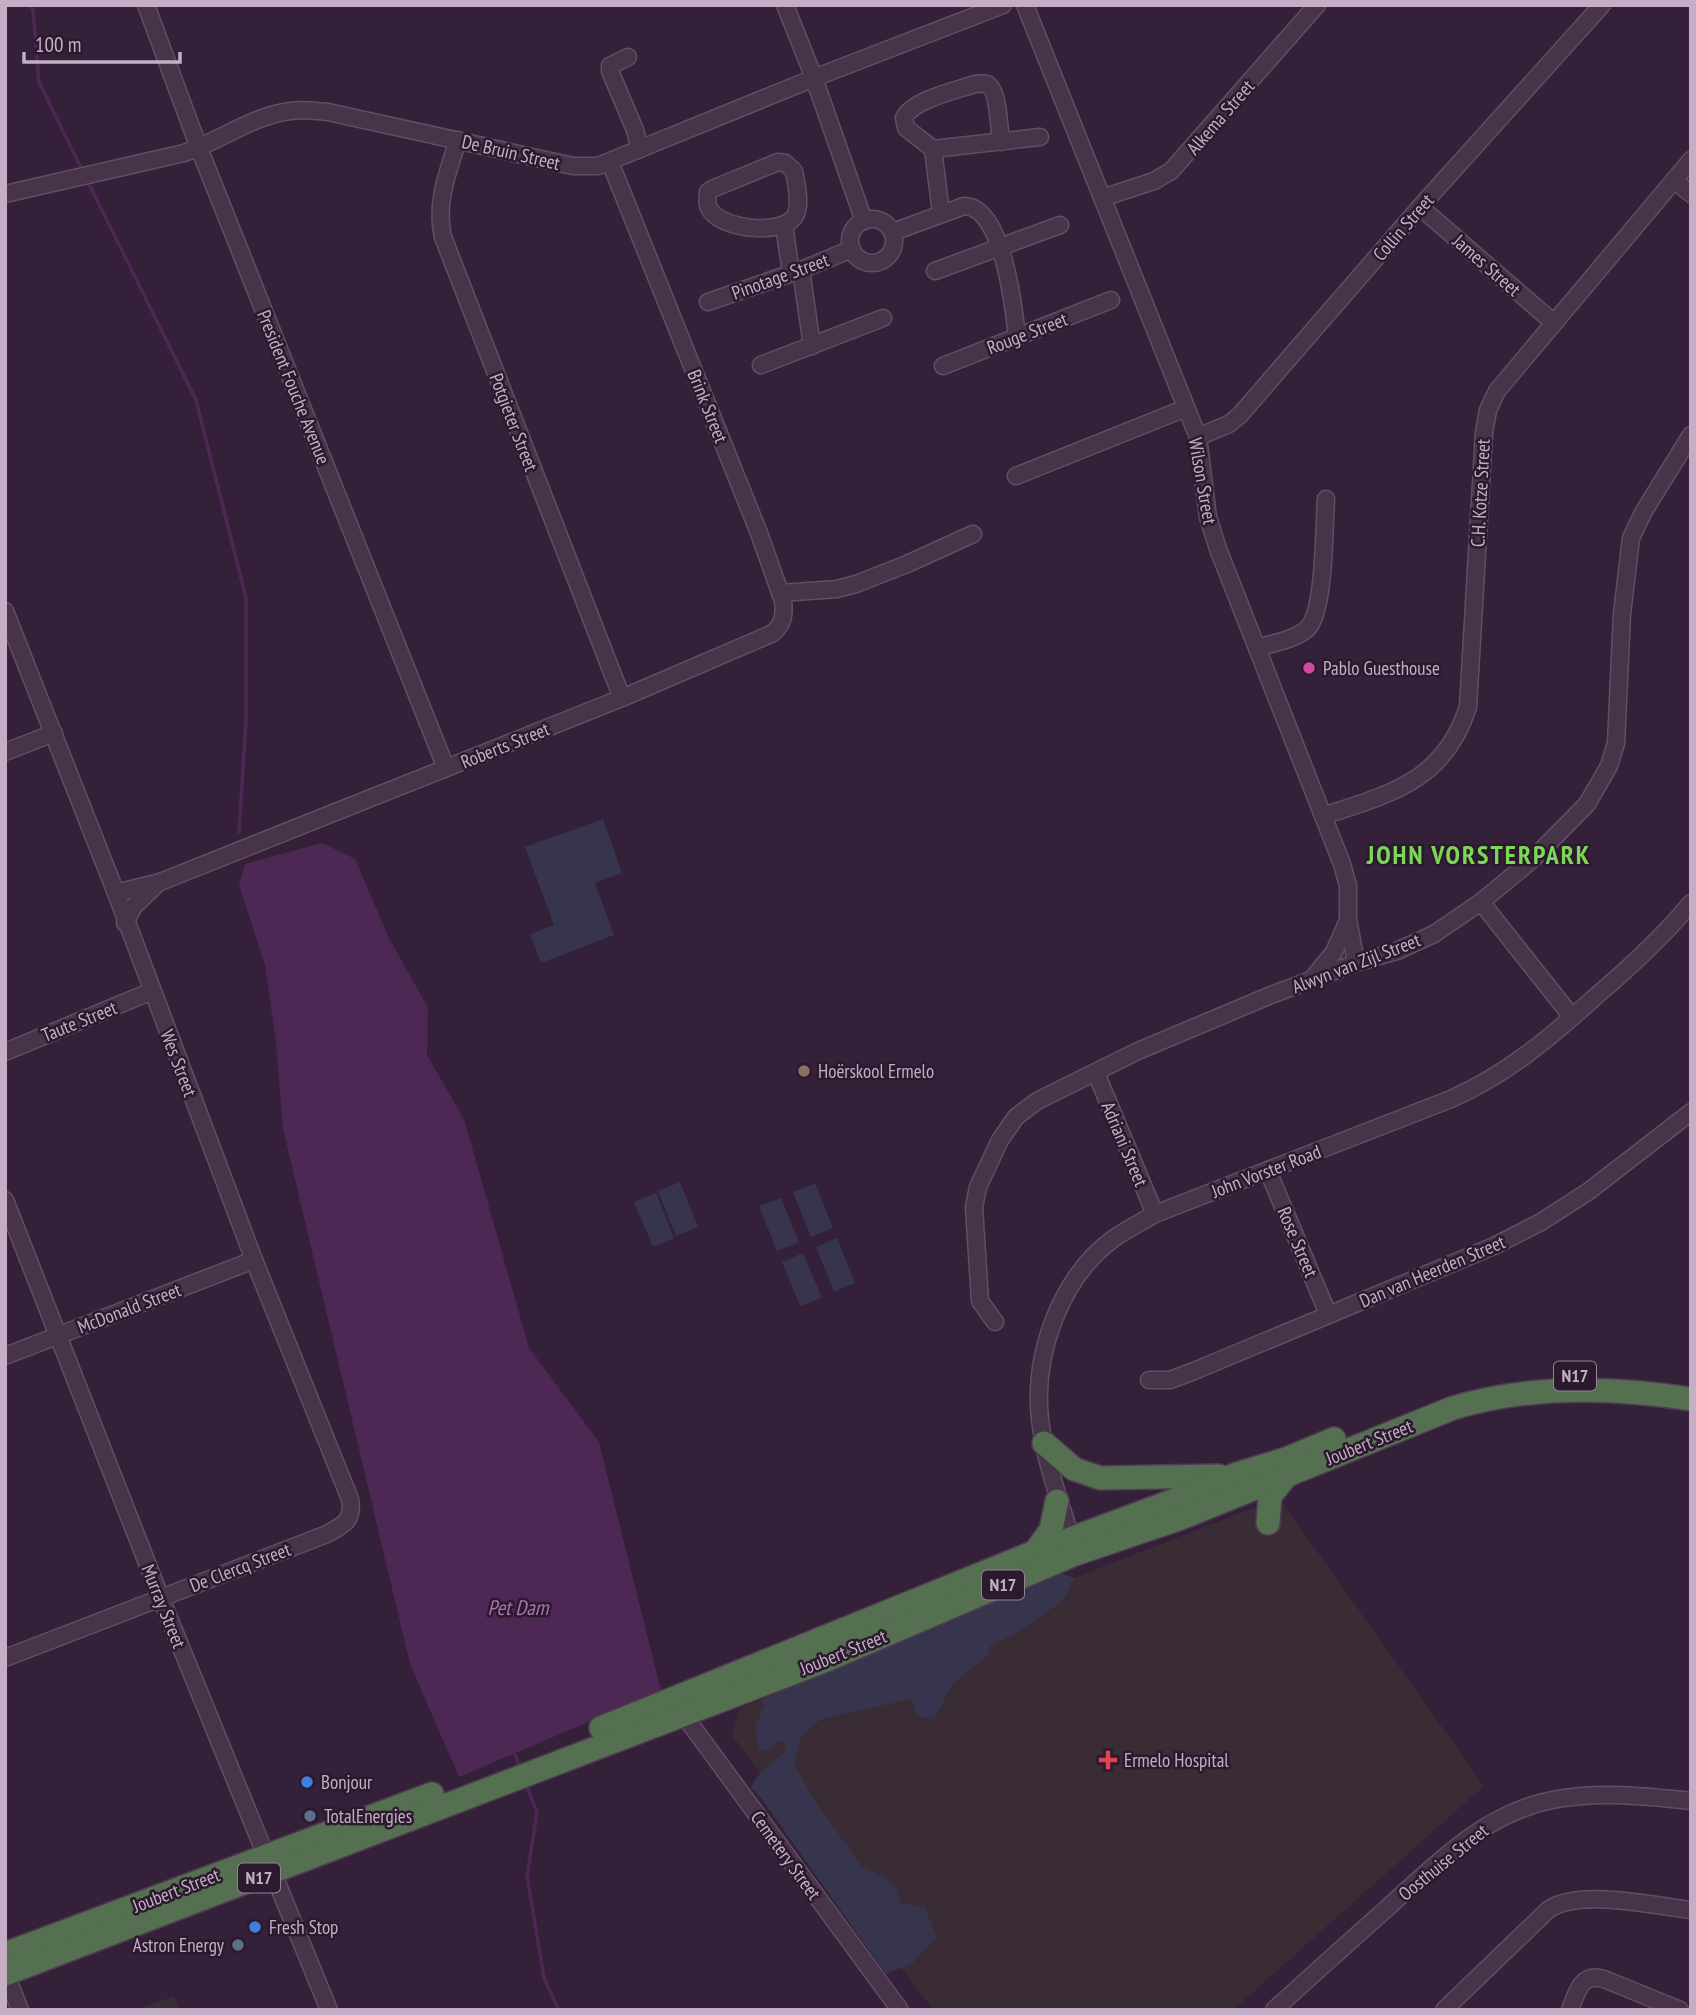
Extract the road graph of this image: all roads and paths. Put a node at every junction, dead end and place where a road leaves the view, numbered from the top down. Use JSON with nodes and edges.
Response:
{"nodes":[{"id":1,"x":146,"y":5,"type":"edge"},
{"id":2,"x":785,"y":5,"type":"edge"},
{"id":3,"x":1003,"y":5,"type":"edge"},
{"id":4,"x":1025,"y":5,"type":"edge"},
{"id":5,"x":1317,"y":5,"type":"edge"},
{"id":6,"x":1602,"y":5,"type":"edge"},
{"id":7,"x":628,"y":57,"type":"dead end"},
{"id":8,"x":814,"y":78,"type":"junction"},
{"id":9,"x":1040,"y":137,"type":"dead end"},
{"id":10,"x":458,"y":140,"type":"junction"},
{"id":11,"x":1001,"y":142,"type":"junction"},
{"id":12,"x":199,"y":148,"type":"junction"},
{"id":13,"x":640,"y":149,"type":"junction"},
{"id":14,"x":933,"y":149,"type":"junction"},
{"id":15,"x":1691,"y":160,"type":"edge"},
{"id":16,"x":610,"y":162,"type":"junction"},
{"id":17,"x":1674,"y":180,"type":"junction"},
{"id":18,"x":5,"y":194,"type":"edge"},
{"id":19,"x":1691,"y":194,"type":"edge"},
{"id":20,"x":1102,"y":198,"type":"junction"},
{"id":21,"x":1420,"y":207,"type":"junction"},
{"id":22,"x":941,"y":214,"type":"junction"},
{"id":23,"x":864,"y":221,"type":"junction"},
{"id":24,"x":784,"y":225,"type":"junction"},
{"id":25,"x":1060,"y":225,"type":"dead end"},
{"id":26,"x":893,"y":233,"type":"junction"},
{"id":27,"x":999,"y":247,"type":"junction"},
{"id":28,"x":852,"y":249,"type":"junction"},
{"id":29,"x":796,"y":271,"type":"junction"},
{"id":30,"x":935,"y":271,"type":"dead end"},
{"id":31,"x":1111,"y":300,"type":"dead end"},
{"id":32,"x":708,"y":302,"type":"dead end"},
{"id":33,"x":883,"y":318,"type":"dead end"},
{"id":34,"x":1554,"y":323,"type":"junction"},
{"id":35,"x":1017,"y":338,"type":"junction"},
{"id":36,"x":812,"y":346,"type":"junction"},
{"id":37,"x":761,"y":365,"type":"dead end"},
{"id":38,"x":943,"y":366,"type":"dead end"},
{"id":39,"x":1186,"y":408,"type":"junction"},
{"id":40,"x":1691,"y":435,"type":"edge"},
{"id":41,"x":1198,"y":437,"type":"junction"},
{"id":42,"x":1016,"y":476,"type":"dead end"},
{"id":43,"x":1326,"y":499,"type":"dead end"},
{"id":44,"x":973,"y":534,"type":"dead end"},
{"id":45,"x":780,"y":593,"type":"junction"},
{"id":46,"x":5,"y":611,"type":"edge"},
{"id":47,"x":757,"y":640,"type":"joint"},
{"id":48,"x":1257,"y":648,"type":"junction"},
{"id":49,"x":622,"y":698,"type":"junction"},
{"id":50,"x":54,"y":733,"type":"junction"},
{"id":51,"x":5,"y":752,"type":"edge"},
{"id":52,"x":446,"y":768,"type":"junction"},
{"id":53,"x":1323,"y":816,"type":"junction"},
{"id":54,"x":160,"y":882,"type":"junction"},
{"id":55,"x":116,"y":893,"type":"junction"},
{"id":56,"x":1481,"y":902,"type":"junction"},
{"id":57,"x":1691,"y":904,"type":"edge"},
{"id":58,"x":1348,"y":919,"type":"junction"},
{"id":59,"x":125,"y":923,"type":"junction"},
{"id":60,"x":1356,"y":963,"type":"junction"},
{"id":61,"x":1312,"y":980,"type":"junction"},
{"id":62,"x":152,"y":991,"type":"junction"},
{"id":63,"x":1573,"y":1017,"type":"junction"},
{"id":64,"x":5,"y":1052,"type":"edge"},
{"id":65,"x":1096,"y":1073,"type":"junction"},
{"id":66,"x":1691,"y":1112,"type":"edge"},
{"id":67,"x":1268,"y":1171,"type":"junction"},
{"id":68,"x":5,"y":1200,"type":"edge"},
{"id":69,"x":1154,"y":1214,"type":"junction"},
{"id":70,"x":254,"y":1260,"type":"junction"},
{"id":71,"x":1328,"y":1314,"type":"junction"},
{"id":72,"x":995,"y":1322,"type":"dead end"},
{"id":73,"x":57,"y":1336,"type":"junction"},
{"id":74,"x":5,"y":1356,"type":"edge"},
{"id":75,"x":1149,"y":1380,"type":"dead end"},
{"id":76,"x":1691,"y":1386,"type":"edge"},
{"id":77,"x":1691,"y":1399,"type":"edge"},
{"id":78,"x":1045,"y":1443,"type":"junction"},
{"id":79,"x":1234,"y":1475,"type":"junction"},
{"id":80,"x":1287,"y":1475,"type":"junction"},
{"id":81,"x":1126,"y":1479,"type":"junction"},
{"id":82,"x":1058,"y":1500,"type":"junction"},
{"id":83,"x":1167,"y":1503,"type":"junction"},
{"id":84,"x":351,"y":1514,"type":"joint"},
{"id":85,"x":1268,"y":1523,"type":"dead end"},
{"id":86,"x":1073,"y":1546,"type":"junction"},
{"id":87,"x":1035,"y":1552,"type":"junction"},
{"id":88,"x":160,"y":1597,"type":"junction"},
{"id":89,"x":5,"y":1658,"type":"edge"},
{"id":90,"x":678,"y":1707,"type":"junction"},
{"id":91,"x":1691,"y":1801,"type":"edge"},
{"id":92,"x":270,"y":1864,"type":"junction"},
{"id":93,"x":1691,"y":1910,"type":"edge"},
{"id":94,"x":5,"y":1954,"type":"edge"},
{"id":95,"x":5,"y":1973,"type":"edge"},
{"id":96,"x":1450,"y":2008,"type":"edge"},
{"id":97,"x":20,"y":2010,"type":"edge"},
{"id":98,"x":328,"y":2010,"type":"edge"},
{"id":99,"x":900,"y":2010,"type":"edge"},
{"id":100,"x":1274,"y":2010,"type":"edge"},
{"id":101,"x":1570,"y":2010,"type":"edge"},
{"id":102,"x":1680,"y":2010,"type":"edge"}],
"edges":[{"from":1,"to":12,"type":"street","name":"President Fouche Avenue"},
{"from":2,"to":8,"type":"street"},
{"from":3,"to":8,"type":"street","name":"De Bruin Street"},
{"from":4,"to":20,"type":"street","name":"Wilson Street"},
{"from":5,"to":20,"type":"street","name":"Alkema Street"},
{"from":6,"to":21,"type":"street","name":"Collin Street"},
{"from":7,"to":13,"type":"street"},
{"from":8,"to":13,"type":"street","name":"De Bruin Street"},
{"from":8,"to":23,"type":"street"},
{"from":9,"to":11,"type":"street"},
{"from":10,"to":12,"type":"street","name":"De Bruin Street"},
{"from":10,"to":16,"type":"street","name":"De Bruin Street"},
{"from":10,"to":49,"type":"street","name":"Potgieter Street"},
{"from":11,"to":14,"type":"street"},
{"from":11,"to":14,"type":"street"},
{"from":12,"to":18,"type":"street","name":"De Bruin Street"},
{"from":12,"to":52,"type":"street","name":"President Fouche Avenue"},
{"from":13,"to":16,"type":"street","name":"De Bruin Street"},
{"from":14,"to":22,"type":"street"},
{"from":15,"to":17,"type":"street","name":"C.H. Kotze Street"},
{"from":16,"to":45,"type":"street","name":"Brink Street"},
{"from":17,"to":19,"type":"street"},
{"from":17,"to":34,"type":"street","name":"C.H. Kotze Street"},
{"from":20,"to":39,"type":"street","name":"Wilson Street"},
{"from":21,"to":34,"type":"street","name":"James Street"},
{"from":21,"to":41,"type":"street","name":"Collin Street"},
{"from":22,"to":26,"type":"street"},
{"from":22,"to":27,"type":"street"},
{"from":23,"to":26,"type":"street"},
{"from":23,"to":28,"type":"street"},
{"from":24,"to":24,"type":"street"},
{"from":24,"to":29,"type":"street"},
{"from":25,"to":27,"type":"street"},
{"from":26,"to":28,"type":"street"},
{"from":27,"to":30,"type":"street"},
{"from":27,"to":35,"type":"street"},
{"from":28,"to":29,"type":"street","name":"Pinotage Street"},
{"from":29,"to":32,"type":"street","name":"Pinotage Street"},
{"from":29,"to":36,"type":"street"},
{"from":31,"to":35,"type":"street","name":"Rouge Street"},
{"from":33,"to":36,"type":"street"},
{"from":34,"to":53,"type":"street","name":"C.H. Kotze Street"},
{"from":35,"to":38,"type":"street","name":"Rouge Street"},
{"from":36,"to":37,"type":"street"},
{"from":39,"to":41,"type":"street","name":"Wilson Street"},
{"from":39,"to":42,"type":"street"},
{"from":40,"to":56,"type":"street","name":"Alwyn van Zijl Street"},
{"from":41,"to":48,"type":"street","name":"Wilson Street"},
{"from":43,"to":48,"type":"street"},
{"from":44,"to":45,"type":"street"},
{"from":45,"to":47,"type":"street","name":"Brink Street"},
{"from":46,"to":50,"type":"street","name":"Wes Street"},
{"from":47,"to":49,"type":"street","name":"Roberts Street"},
{"from":48,"to":53,"type":"street","name":"Wilson Street"},
{"from":49,"to":52,"type":"street","name":"Roberts Street"},
{"from":50,"to":51,"type":"street"},
{"from":50,"to":55,"type":"street","name":"Wes Street"},
{"from":52,"to":54,"type":"street","name":"Roberts Street"},
{"from":53,"to":58,"type":"street","name":"Wilson Street"},
{"from":54,"to":55,"type":"street"},
{"from":54,"to":59,"type":"street"},
{"from":55,"to":59,"type":"street","name":"Wes Street"},
{"from":56,"to":60,"type":"street","name":"Alwyn van Zijl Street"},
{"from":56,"to":63,"type":"street"},
{"from":57,"to":63,"type":"street","name":"John Vorster Road"},
{"from":58,"to":60,"type":"street","name":"Wilson Street"},
{"from":58,"to":61,"type":"street"},
{"from":59,"to":62,"type":"street","name":"Wes Street"},
{"from":60,"to":61,"type":"street","name":"Alwyn van Zijl Street"},
{"from":61,"to":65,"type":"street","name":"Alwyn van Zijl Street"},
{"from":62,"to":64,"type":"street","name":"Taute Street"},
{"from":62,"to":70,"type":"street","name":"Wes Street"},
{"from":63,"to":67,"type":"street","name":"John Vorster Road"},
{"from":65,"to":69,"type":"street","name":"Adriani Street"},
{"from":65,"to":72,"type":"street","name":"Alwyn van Zijl Street"},
{"from":66,"to":71,"type":"street","name":"Dan van Heerden Street"},
{"from":67,"to":69,"type":"street","name":"John Vorster Road"},
{"from":67,"to":71,"type":"street","name":"Rose Street"},
{"from":68,"to":73,"type":"street","name":"Murray Street"},
{"from":69,"to":78,"type":"street","name":"John Vorster Road"},
{"from":70,"to":73,"type":"street","name":"McDonald Street"},
{"from":70,"to":84,"type":"street","name":"Wes Street"},
{"from":71,"to":75,"type":"street","name":"Dan van Heerden Street"},
{"from":73,"to":74,"type":"street","name":"McDonald Street"},
{"from":73,"to":88,"type":"street","name":"Murray Street"},
{"from":76,"to":79,"type":"highway","name":"Joubert Street","number":"N17"},
{"from":77,"to":80,"type":"highway","name":"Joubert Street","number":"N17"},
{"from":78,"to":81,"type":"highway"},
{"from":78,"to":82,"type":"street","name":"John Vorster Road"},
{"from":79,"to":81,"type":"highway"},
{"from":79,"to":83,"type":"highway","name":"Joubert Street","number":"N17"},
{"from":80,"to":85,"type":"highway"},
{"from":80,"to":86,"type":"highway","name":"Joubert Street","number":"N17"},
{"from":81,"to":83,"type":"highway"},
{"from":82,"to":86,"type":"street","name":"John Vorster Road"},
{"from":82,"to":87,"type":"highway"},
{"from":83,"to":86,"type":"highway","name":"Joubert Street","number":"N17"},
{"from":84,"to":88,"type":"street","name":"De Clercq Street"},
{"from":86,"to":87,"type":"highway","name":"Joubert Street","number":"N17"},
{"from":86,"to":90,"type":"highway","name":"Joubert Street","number":"N17"},
{"from":87,"to":90,"type":"highway","name":"Joubert Street","number":"N17"},
{"from":88,"to":89,"type":"street","name":"De Clercq Street"},
{"from":88,"to":92,"type":"street","name":"Murray Street"},
{"from":90,"to":92,"type":"highway","name":"Joubert Street","number":"N17"},
{"from":90,"to":99,"type":"street","name":"Cemetery Street"},
{"from":91,"to":100,"type":"street","name":"Oosthuise Street"},
{"from":92,"to":94,"type":"highway","name":"Joubert Street","number":"N17"},
{"from":92,"to":95,"type":"highway","name":"Joubert Street","number":"N17"},
{"from":92,"to":98,"type":"street","name":"Murray Street"},
{"from":93,"to":96,"type":"street"},
{"from":95,"to":97,"type":"street"},
{"from":101,"to":102,"type":"street"}]}
